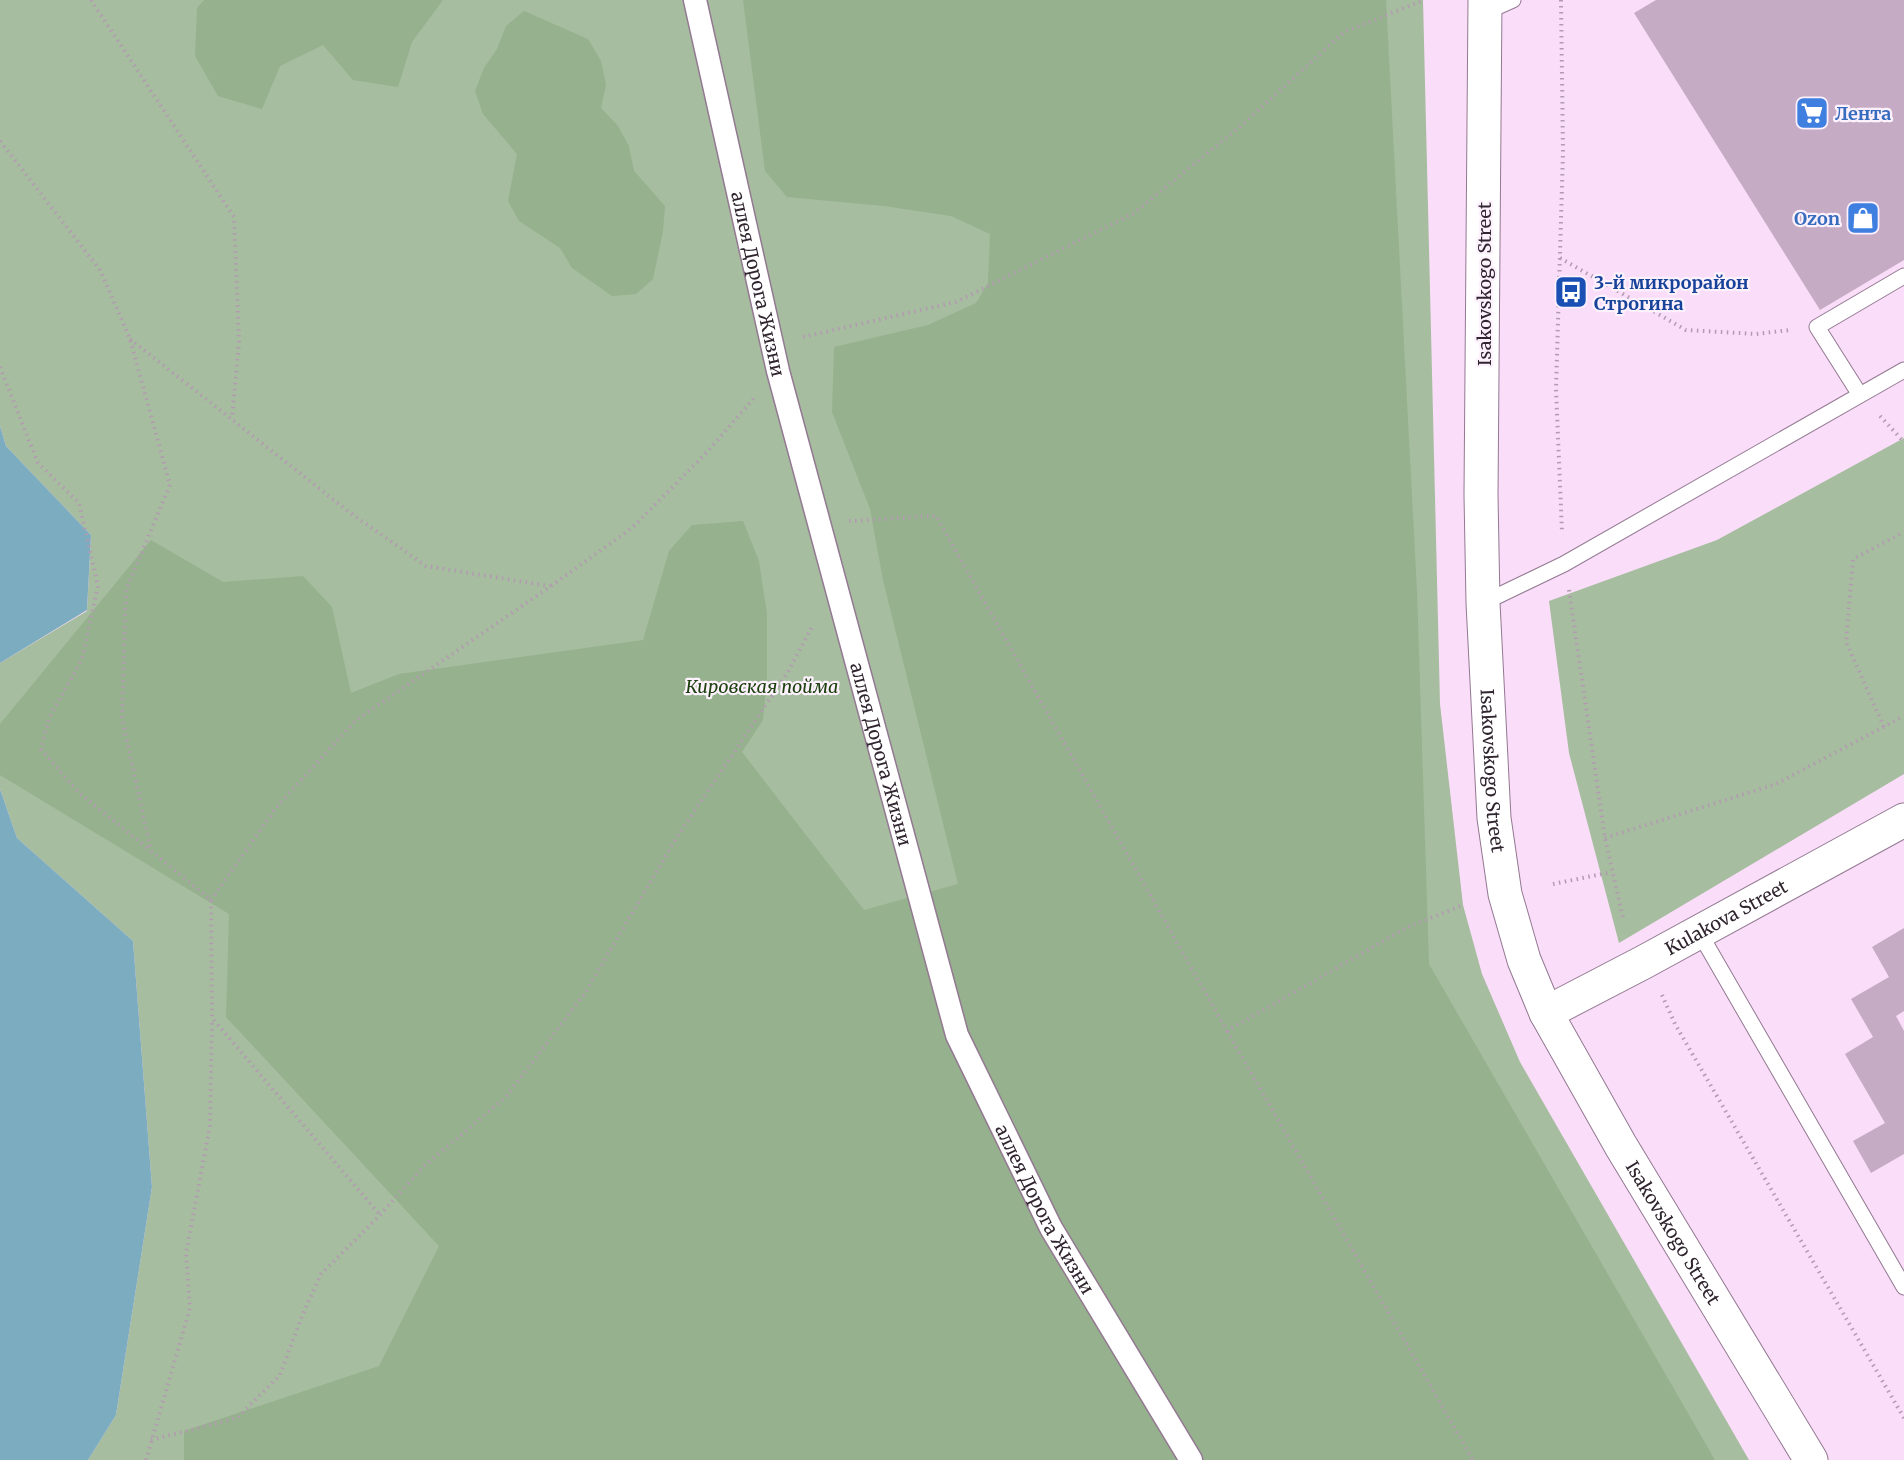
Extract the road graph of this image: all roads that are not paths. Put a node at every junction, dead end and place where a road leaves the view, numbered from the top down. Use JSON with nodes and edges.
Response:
{"nodes":[{"id":1,"x":695,"y":0,"type":"edge"},
{"id":2,"x":1495,"y":4,"type":"edge"},
{"id":3,"x":1904,"y":276,"type":"edge"},
{"id":4,"x":1904,"y":370,"type":"edge"},
{"id":5,"x":1860,"y":395,"type":"junction"},
{"id":6,"x":1483,"y":603,"type":"junction"},
{"id":7,"x":1904,"y":820,"type":"edge"},
{"id":8,"x":1699,"y":932,"type":"junction"},
{"id":9,"x":1546,"y":1013,"type":"junction"},
{"id":10,"x":1904,"y":1287,"type":"edge"},
{"id":11,"x":1191,"y":1460,"type":"edge"},
{"id":12,"x":1811,"y":1460,"type":"edge"}],
"edges":[{"from":1,"to":11,"type":"street","name":"аллея Дорога Жизни"},
{"from":2,"to":6,"type":"street","name":"Isakovskogo Street"},
{"from":3,"to":5,"type":"lane"},
{"from":4,"to":5,"type":"lane"},
{"from":5,"to":6,"type":"lane"},
{"from":6,"to":9,"type":"street","name":"Isakovskogo Street"},
{"from":7,"to":8,"type":"street","name":"Kulakova Street"},
{"from":8,"to":9,"type":"street","name":"Kulakova Street"},
{"from":8,"to":10,"type":"lane"},
{"from":9,"to":12,"type":"street","name":"Isakovskogo Street"}]}
